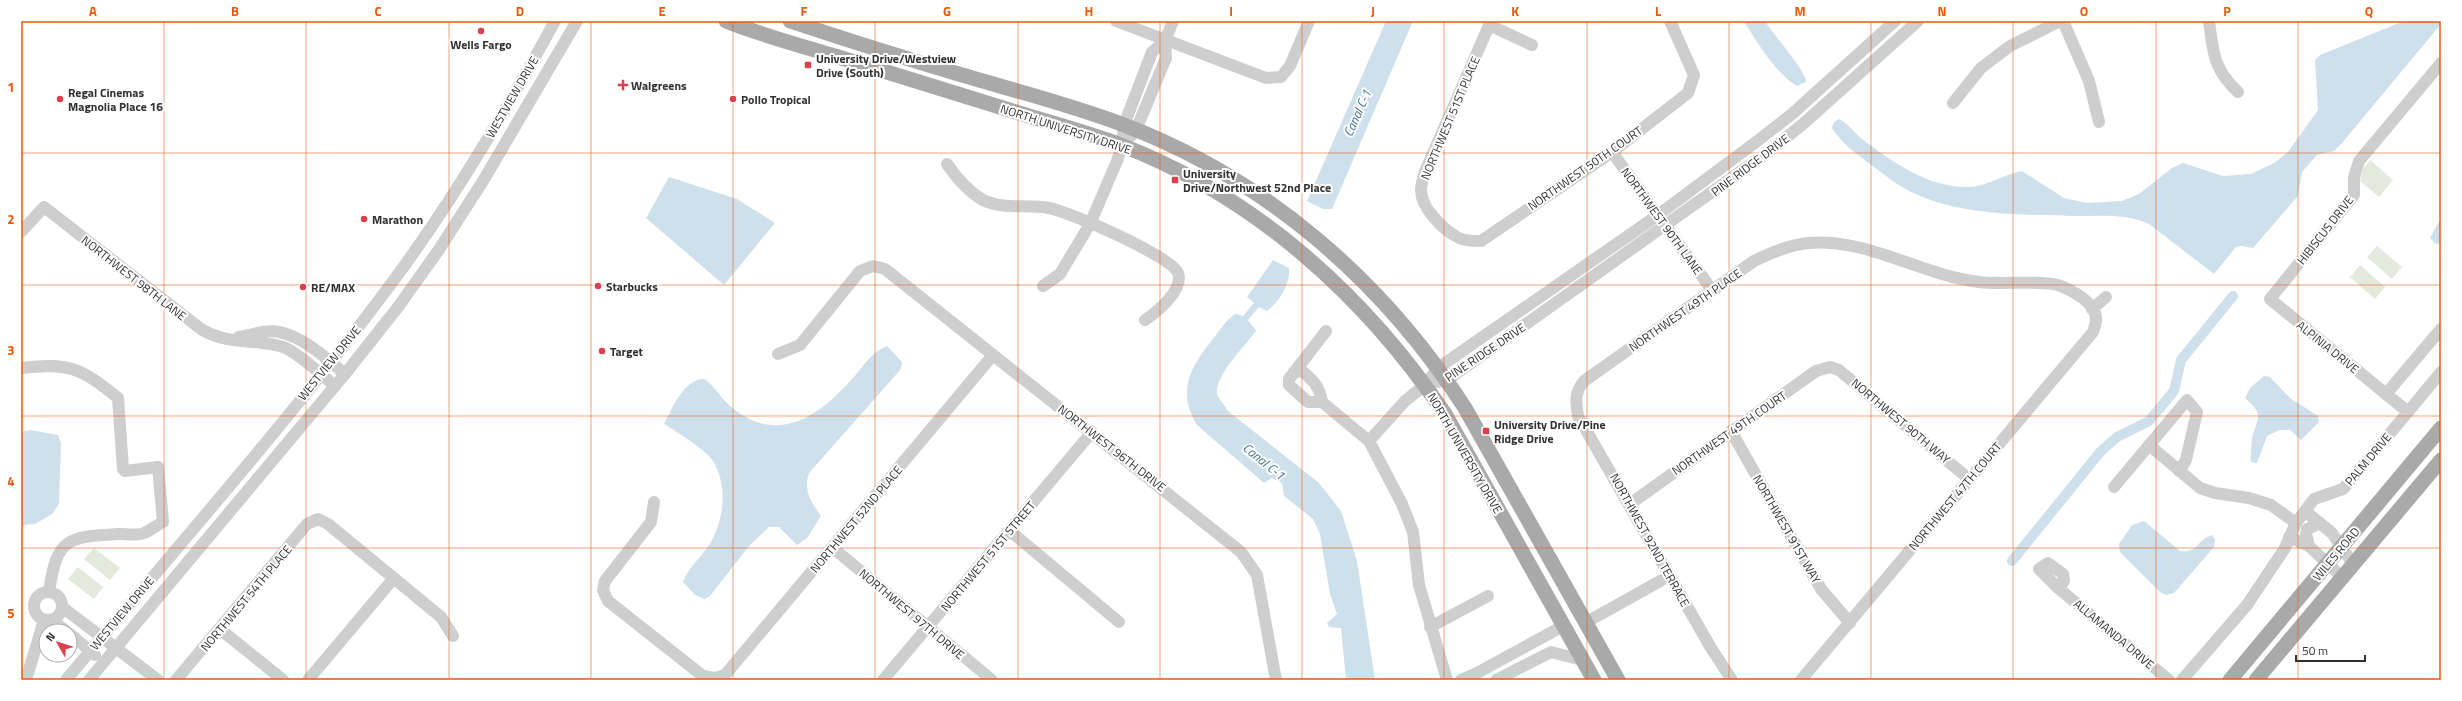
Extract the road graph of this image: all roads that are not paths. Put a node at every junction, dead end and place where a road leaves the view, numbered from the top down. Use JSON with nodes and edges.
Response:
{"nodes":[{"id":1,"x":556,"y":21,"type":"edge"},
{"id":2,"x":577,"y":21,"type":"edge"},
{"id":3,"x":726,"y":21,"type":"edge"},
{"id":4,"x":790,"y":21,"type":"edge"},
{"id":5,"x":1116,"y":21,"type":"edge"},
{"id":6,"x":1173,"y":21,"type":"edge"},
{"id":7,"x":1309,"y":21,"type":"edge"},
{"id":8,"x":1670,"y":21,"type":"edge"},
{"id":9,"x":1895,"y":21,"type":"edge"},
{"id":10,"x":1918,"y":21,"type":"edge"},
{"id":11,"x":2062,"y":21,"type":"edge"},
{"id":12,"x":2209,"y":21,"type":"edge"},
{"id":13,"x":1490,"y":23,"type":"edge"},
{"id":14,"x":1165,"y":40,"type":"junction"},
{"id":15,"x":1532,"y":45,"type":"dead end"},
{"id":16,"x":892,"y":55,"type":"junction"},
{"id":17,"x":2441,"y":63,"type":"edge"},
{"id":18,"x":862,"y":64,"type":"junction"},
{"id":19,"x":1142,"y":78,"type":"junction"},
{"id":20,"x":1156,"y":82,"type":"junction"},
{"id":21,"x":2238,"y":92,"type":"dead end"},
{"id":22,"x":1953,"y":103,"type":"dead end"},
{"id":23,"x":2099,"y":122,"type":"dead end"},
{"id":24,"x":1130,"y":127,"type":"junction"},
{"id":25,"x":1122,"y":146,"type":"junction"},
{"id":26,"x":1612,"y":152,"type":"junction"},
{"id":27,"x":947,"y":164,"type":"dead end"},
{"id":28,"x":1658,"y":214,"type":"junction"},
{"id":29,"x":1090,"y":224,"type":"junction"},
{"id":30,"x":1667,"y":226,"type":"junction"},
{"id":31,"x":21,"y":232,"type":"edge"},
{"id":32,"x":1470,"y":241,"type":"joint"},
{"id":33,"x":1043,"y":286,"type":"dead end"},
{"id":34,"x":1712,"y":290,"type":"junction"},
{"id":35,"x":2106,"y":297,"type":"dead end"},
{"id":36,"x":2270,"y":299,"type":"joint"},
{"id":37,"x":2092,"y":309,"type":"junction"},
{"id":38,"x":1145,"y":320,"type":"dead end"},
{"id":39,"x":2441,"y":329,"type":"edge"},
{"id":40,"x":1326,"y":331,"type":"dead end"},
{"id":41,"x":230,"y":339,"type":"junction"},
{"id":42,"x":778,"y":354,"type":"dead end"},
{"id":43,"x":993,"y":355,"type":"junction"},
{"id":44,"x":331,"y":362,"type":"junction"},
{"id":45,"x":1830,"y":367,"type":"joint"},
{"id":46,"x":21,"y":368,"type":"edge"},
{"id":47,"x":1294,"y":372,"type":"junction"},
{"id":48,"x":2441,"y":372,"type":"edge"},
{"id":49,"x":345,"y":374,"type":"junction"},
{"id":50,"x":1443,"y":374,"type":"junction"},
{"id":51,"x":320,"y":375,"type":"junction"},
{"id":52,"x":1425,"y":385,"type":"junction"},
{"id":53,"x":335,"y":386,"type":"junction"},
{"id":54,"x":2386,"y":394,"type":"junction"},
{"id":55,"x":1575,"y":397,"type":"joint"},
{"id":56,"x":1322,"y":402,"type":"junction"},
{"id":57,"x":2408,"y":412,"type":"junction"},
{"id":58,"x":2441,"y":428,"type":"edge"},
{"id":59,"x":1731,"y":431,"type":"junction"},
{"id":60,"x":1092,"y":432,"type":"junction"},
{"id":61,"x":1369,"y":441,"type":"junction"},
{"id":62,"x":2149,"y":445,"type":"junction"},
{"id":63,"x":2441,"y":460,"type":"edge"},
{"id":64,"x":2179,"y":471,"type":"junction"},
{"id":65,"x":1969,"y":479,"type":"junction"},
{"id":66,"x":2114,"y":487,"type":"dead end"},
{"id":67,"x":654,"y":502,"type":"dead end"},
{"id":68,"x":1630,"y":504,"type":"junction"},
{"id":69,"x":2305,"y":511,"type":"junction"},
{"id":70,"x":2296,"y":523,"type":"junction"},
{"id":71,"x":2320,"y":523,"type":"junction"},
{"id":72,"x":1010,"y":531,"type":"junction"},
{"id":73,"x":2289,"y":537,"type":"junction"},
{"id":74,"x":2309,"y":546,"type":"junction"},
{"id":75,"x":833,"y":548,"type":"junction"},
{"id":76,"x":2342,"y":548,"type":"junction"},
{"id":77,"x":2328,"y":564,"type":"junction"},
{"id":78,"x":2353,"y":564,"type":"junction"},
{"id":79,"x":1669,"y":576,"type":"junction"},
{"id":80,"x":2342,"y":577,"type":"junction"},
{"id":81,"x":394,"y":578,"type":"junction"},
{"id":82,"x":1538,"y":580,"type":"junction"},
{"id":83,"x":2058,"y":588,"type":"dead end"},
{"id":84,"x":49,"y":592,"type":"junction"},
{"id":85,"x":1488,"y":596,"type":"dead end"},
{"id":86,"x":62,"y":607,"type":"junction"},
{"id":87,"x":48,"y":620,"type":"junction"},
{"id":88,"x":1119,"y":622,"type":"dead end"},
{"id":89,"x":53,"y":623,"type":"edge"},
{"id":90,"x":1585,"y":623,"type":"junction"},
{"id":91,"x":1850,"y":623,"type":"junction"},
{"id":92,"x":1563,"y":626,"type":"junction"},
{"id":93,"x":1430,"y":627,"type":"junction"},
{"id":94,"x":927,"y":628,"type":"junction"},
{"id":95,"x":220,"y":629,"type":"junction"},
{"id":96,"x":102,"y":636,"type":"junction"},
{"id":97,"x":453,"y":636,"type":"dead end"},
{"id":98,"x":78,"y":641,"type":"edge"},
{"id":99,"x":117,"y":647,"type":"junction"},
{"id":100,"x":90,"y":651,"type":"junction"},
{"id":101,"x":1606,"y":659,"type":"junction"},
{"id":102,"x":1582,"y":660,"type":"junction"},
{"id":103,"x":104,"y":662,"type":"junction"},
{"id":104,"x":26,"y":680,"type":"edge"},
{"id":105,"x":66,"y":680,"type":"edge"},
{"id":106,"x":89,"y":680,"type":"edge"},
{"id":107,"x":158,"y":680,"type":"edge"},
{"id":108,"x":176,"y":680,"type":"edge"},
{"id":109,"x":283,"y":680,"type":"edge"},
{"id":110,"x":308,"y":680,"type":"edge"},
{"id":111,"x":883,"y":680,"type":"edge"},
{"id":112,"x":992,"y":680,"type":"edge"},
{"id":113,"x":1276,"y":680,"type":"edge"},
{"id":114,"x":1447,"y":680,"type":"edge"},
{"id":115,"x":1461,"y":680,"type":"edge"},
{"id":116,"x":1496,"y":680,"type":"edge"},
{"id":117,"x":1594,"y":680,"type":"edge"},
{"id":118,"x":1618,"y":680,"type":"edge"},
{"id":119,"x":1732,"y":680,"type":"edge"},
{"id":120,"x":1801,"y":680,"type":"edge"},
{"id":121,"x":2169,"y":680,"type":"edge"},
{"id":122,"x":2182,"y":680,"type":"edge"},
{"id":123,"x":2230,"y":680,"type":"edge"},
{"id":124,"x":2256,"y":680,"type":"edge"}],
"edges":[{"from":1,"to":44,"type":"street","name":"WESTVIEW DRIVE"},
{"from":2,"to":49,"type":"street","name":"WESTVIEW DRIVE"},
{"from":3,"to":18,"type":"main road","name":"NORTH UNIVERSITY DRIVE"},
{"from":4,"to":16,"type":"main road","name":"NORTH UNIVERSITY DRIVE"},
{"from":5,"to":14,"type":"street"},
{"from":6,"to":14,"type":"street"},
{"from":7,"to":14,"type":"street"},
{"from":8,"to":26,"type":"street","name":"NORTHWEST 50TH COURT"},
{"from":9,"to":28,"type":"street","name":"PINE RIDGE DRIVE"},
{"from":10,"to":30,"type":"street","name":"PINE RIDGE DRIVE"},
{"from":11,"to":22,"type":"street"},
{"from":11,"to":23,"type":"street"},
{"from":12,"to":21,"type":"street"},
{"from":13,"to":15,"type":"street"},
{"from":13,"to":32,"type":"street","name":"NORTHWEST 51ST PLACE"},
{"from":14,"to":19,"type":"street"},
{"from":14,"to":20,"type":"street"},
{"from":16,"to":18,"type":"main road"},
{"from":16,"to":24,"type":"main road","name":"NORTH UNIVERSITY DRIVE"},
{"from":17,"to":36,"type":"street","name":"HIBISCUS DRIVE"},
{"from":18,"to":25,"type":"main road","name":"NORTH UNIVERSITY DRIVE"},
{"from":19,"to":20,"type":"street"},
{"from":19,"to":24,"type":"street"},
{"from":20,"to":24,"type":"street"},
{"from":24,"to":25,"type":"street"},
{"from":24,"to":50,"type":"main road","name":"NORTH UNIVERSITY DRIVE"},
{"from":25,"to":29,"type":"street"},
{"from":25,"to":52,"type":"main road","name":"NORTH UNIVERSITY DRIVE"},
{"from":26,"to":28,"type":"street","name":"NORTHWEST 90TH LANE"},
{"from":26,"to":32,"type":"street","name":"NORTHWEST 50TH COURT"},
{"from":27,"to":29,"type":"street"},
{"from":28,"to":30,"type":"street","name":"NORTHWEST 90TH LANE"},
{"from":28,"to":50,"type":"street","name":"PINE RIDGE DRIVE"},
{"from":29,"to":33,"type":"street"},
{"from":29,"to":38,"type":"street"},
{"from":30,"to":34,"type":"street","name":"NORTHWEST 90TH LANE"},
{"from":30,"to":50,"type":"street","name":"PINE RIDGE DRIVE"},
{"from":31,"to":41,"type":"street","name":"NORTHWEST 98TH LANE"},
{"from":34,"to":37,"type":"street","name":"NORTHWEST 49TH PLACE"},
{"from":34,"to":55,"type":"street","name":"NORTHWEST 49TH PLACE"},
{"from":35,"to":37,"type":"street"},
{"from":36,"to":54,"type":"street","name":"ALPINIA DRIVE"},
{"from":37,"to":65,"type":"street","name":"NORTHWEST 47TH COURT"},
{"from":39,"to":54,"type":"street"},
{"from":40,"to":47,"type":"street"},
{"from":41,"to":44,"type":"street","name":"NORTHWEST 98TH LANE"},
{"from":41,"to":51,"type":"street","name":"NORTHWEST 98TH LANE"},
{"from":42,"to":43,"type":"street","name":"NORTHWEST 96TH DRIVE"},
{"from":43,"to":60,"type":"street","name":"NORTHWEST 96TH DRIVE"},
{"from":43,"to":75,"type":"street","name":"NORTHWEST 52ND PLACE"},
{"from":44,"to":49,"type":"street","name":"NORTHWEST 98TH LANE"},
{"from":44,"to":51,"type":"street","name":"WESTVIEW DRIVE"},
{"from":45,"to":59,"type":"street","name":"NORTHWEST 49TH COURT"},
{"from":45,"to":65,"type":"street","name":"NORTHWEST 90TH WAY"},
{"from":46,"to":84,"type":"street"},
{"from":47,"to":56,"type":"street"},
{"from":47,"to":56,"type":"street"},
{"from":48,"to":57,"type":"street","name":"PALM DRIVE"},
{"from":49,"to":53,"type":"street","name":"WESTVIEW DRIVE"},
{"from":50,"to":52,"type":"street","name":"PINE RIDGE DRIVE"},
{"from":50,"to":90,"type":"main road","name":"NORTH UNIVERSITY DRIVE"},
{"from":51,"to":53,"type":"street","name":"NORTHWEST 98TH LANE"},
{"from":51,"to":96,"type":"street","name":"WESTVIEW DRIVE"},
{"from":52,"to":61,"type":"street"},
{"from":52,"to":82,"type":"main road","name":"NORTH UNIVERSITY DRIVE"},
{"from":53,"to":99,"type":"street","name":"WESTVIEW DRIVE"},
{"from":54,"to":57,"type":"street"},
{"from":55,"to":68,"type":"street","name":"NORTHWEST 92ND TERRACE"},
{"from":56,"to":61,"type":"street"},
{"from":57,"to":69,"type":"street","name":"PALM DRIVE"},
{"from":58,"to":76,"type":"main road","name":"WILES ROAD"},
{"from":59,"to":68,"type":"street","name":"NORTHWEST 49TH COURT"},
{"from":59,"to":91,"type":"street","name":"NORTHWEST 91ST WAY"},
{"from":60,"to":72,"type":"street","name":"NORTHWEST 51ST STREET"},
{"from":60,"to":113,"type":"street","name":"NORTHWEST 96TH DRIVE"},
{"from":61,"to":93,"type":"street"},
{"from":62,"to":64,"type":"street"},
{"from":62,"to":64,"type":"street"},
{"from":62,"to":66,"type":"street"},
{"from":63,"to":78,"type":"main road","name":"WILES ROAD"},
{"from":64,"to":70,"type":"street"},
{"from":65,"to":91,"type":"street","name":"NORTHWEST 47TH COURT"},
{"from":67,"to":75,"type":"street","name":"NORTHWEST 52ND PLACE"},
{"from":68,"to":79,"type":"street","name":"NORTHWEST 92ND TERRACE"},
{"from":69,"to":70,"type":"street","name":"PALM DRIVE"},
{"from":69,"to":71,"type":"street"},
{"from":70,"to":73,"type":"street","name":"PALM DRIVE"},
{"from":71,"to":74,"type":"street"},
{"from":71,"to":76,"type":"street"},
{"from":72,"to":88,"type":"street"},
{"from":72,"to":94,"type":"street","name":"NORTHWEST 51ST STREET"},
{"from":73,"to":74,"type":"street"},
{"from":73,"to":122,"type":"street","name":"PALM DRIVE"},
{"from":74,"to":77,"type":"street"},
{"from":75,"to":94,"type":"street","name":"NORTHWEST 97TH DRIVE"},
{"from":76,"to":77,"type":"main road","name":"WILES ROAD"},
{"from":76,"to":78,"type":"street"},
{"from":77,"to":80,"type":"street"},
{"from":77,"to":123,"type":"main road","name":"WILES ROAD"},
{"from":78,"to":80,"type":"main road","name":"WILES ROAD"},
{"from":79,"to":90,"type":"street"},
{"from":79,"to":119,"type":"street","name":"NORTHWEST 92ND TERRACE"},
{"from":80,"to":124,"type":"main road","name":"WILES ROAD"},
{"from":81,"to":95,"type":"street","name":"NORTHWEST 54TH PLACE"},
{"from":81,"to":97,"type":"street"},
{"from":81,"to":110,"type":"street"},
{"from":82,"to":90,"type":"main road"},
{"from":82,"to":92,"type":"main road","name":"NORTH UNIVERSITY DRIVE"},
{"from":83,"to":121,"type":"street","name":"ALLAMANDA DRIVE"},
{"from":84,"to":86,"type":"street"},
{"from":84,"to":87,"type":"street"},
{"from":85,"to":93,"type":"street"},
{"from":86,"to":87,"type":"street"},
{"from":86,"to":96,"type":"street"},
{"from":87,"to":89,"type":"street"},
{"from":87,"to":104,"type":"street"},
{"from":90,"to":101,"type":"main road","name":"NORTH UNIVERSITY DRIVE"},
{"from":91,"to":120,"type":"street","name":"NORTHWEST 47TH COURT"},
{"from":92,"to":101,"type":"main road"},
{"from":92,"to":102,"type":"main road","name":"NORTH UNIVERSITY DRIVE"},
{"from":92,"to":115,"type":"street"},
{"from":93,"to":114,"type":"street"},
{"from":94,"to":111,"type":"street","name":"NORTHWEST 51ST STREET"},
{"from":94,"to":112,"type":"street","name":"NORTHWEST 97TH DRIVE"},
{"from":95,"to":108,"type":"street","name":"NORTHWEST 54TH PLACE"},
{"from":95,"to":109,"type":"street"},
{"from":96,"to":99,"type":"street"},
{"from":96,"to":100,"type":"street","name":"WESTVIEW DRIVE"},
{"from":98,"to":100,"type":"street"},
{"from":99,"to":103,"type":"street","name":"WESTVIEW DRIVE"},
{"from":99,"to":107,"type":"street"},
{"from":100,"to":103,"type":"street"},
{"from":100,"to":105,"type":"street","name":"WESTVIEW DRIVE"},
{"from":101,"to":118,"type":"main road","name":"NORTH UNIVERSITY DRIVE"},
{"from":102,"to":116,"type":"street"},
{"from":102,"to":117,"type":"main road","name":"NORTH UNIVERSITY DRIVE"},
{"from":103,"to":106,"type":"street","name":"WESTVIEW DRIVE"}]}
